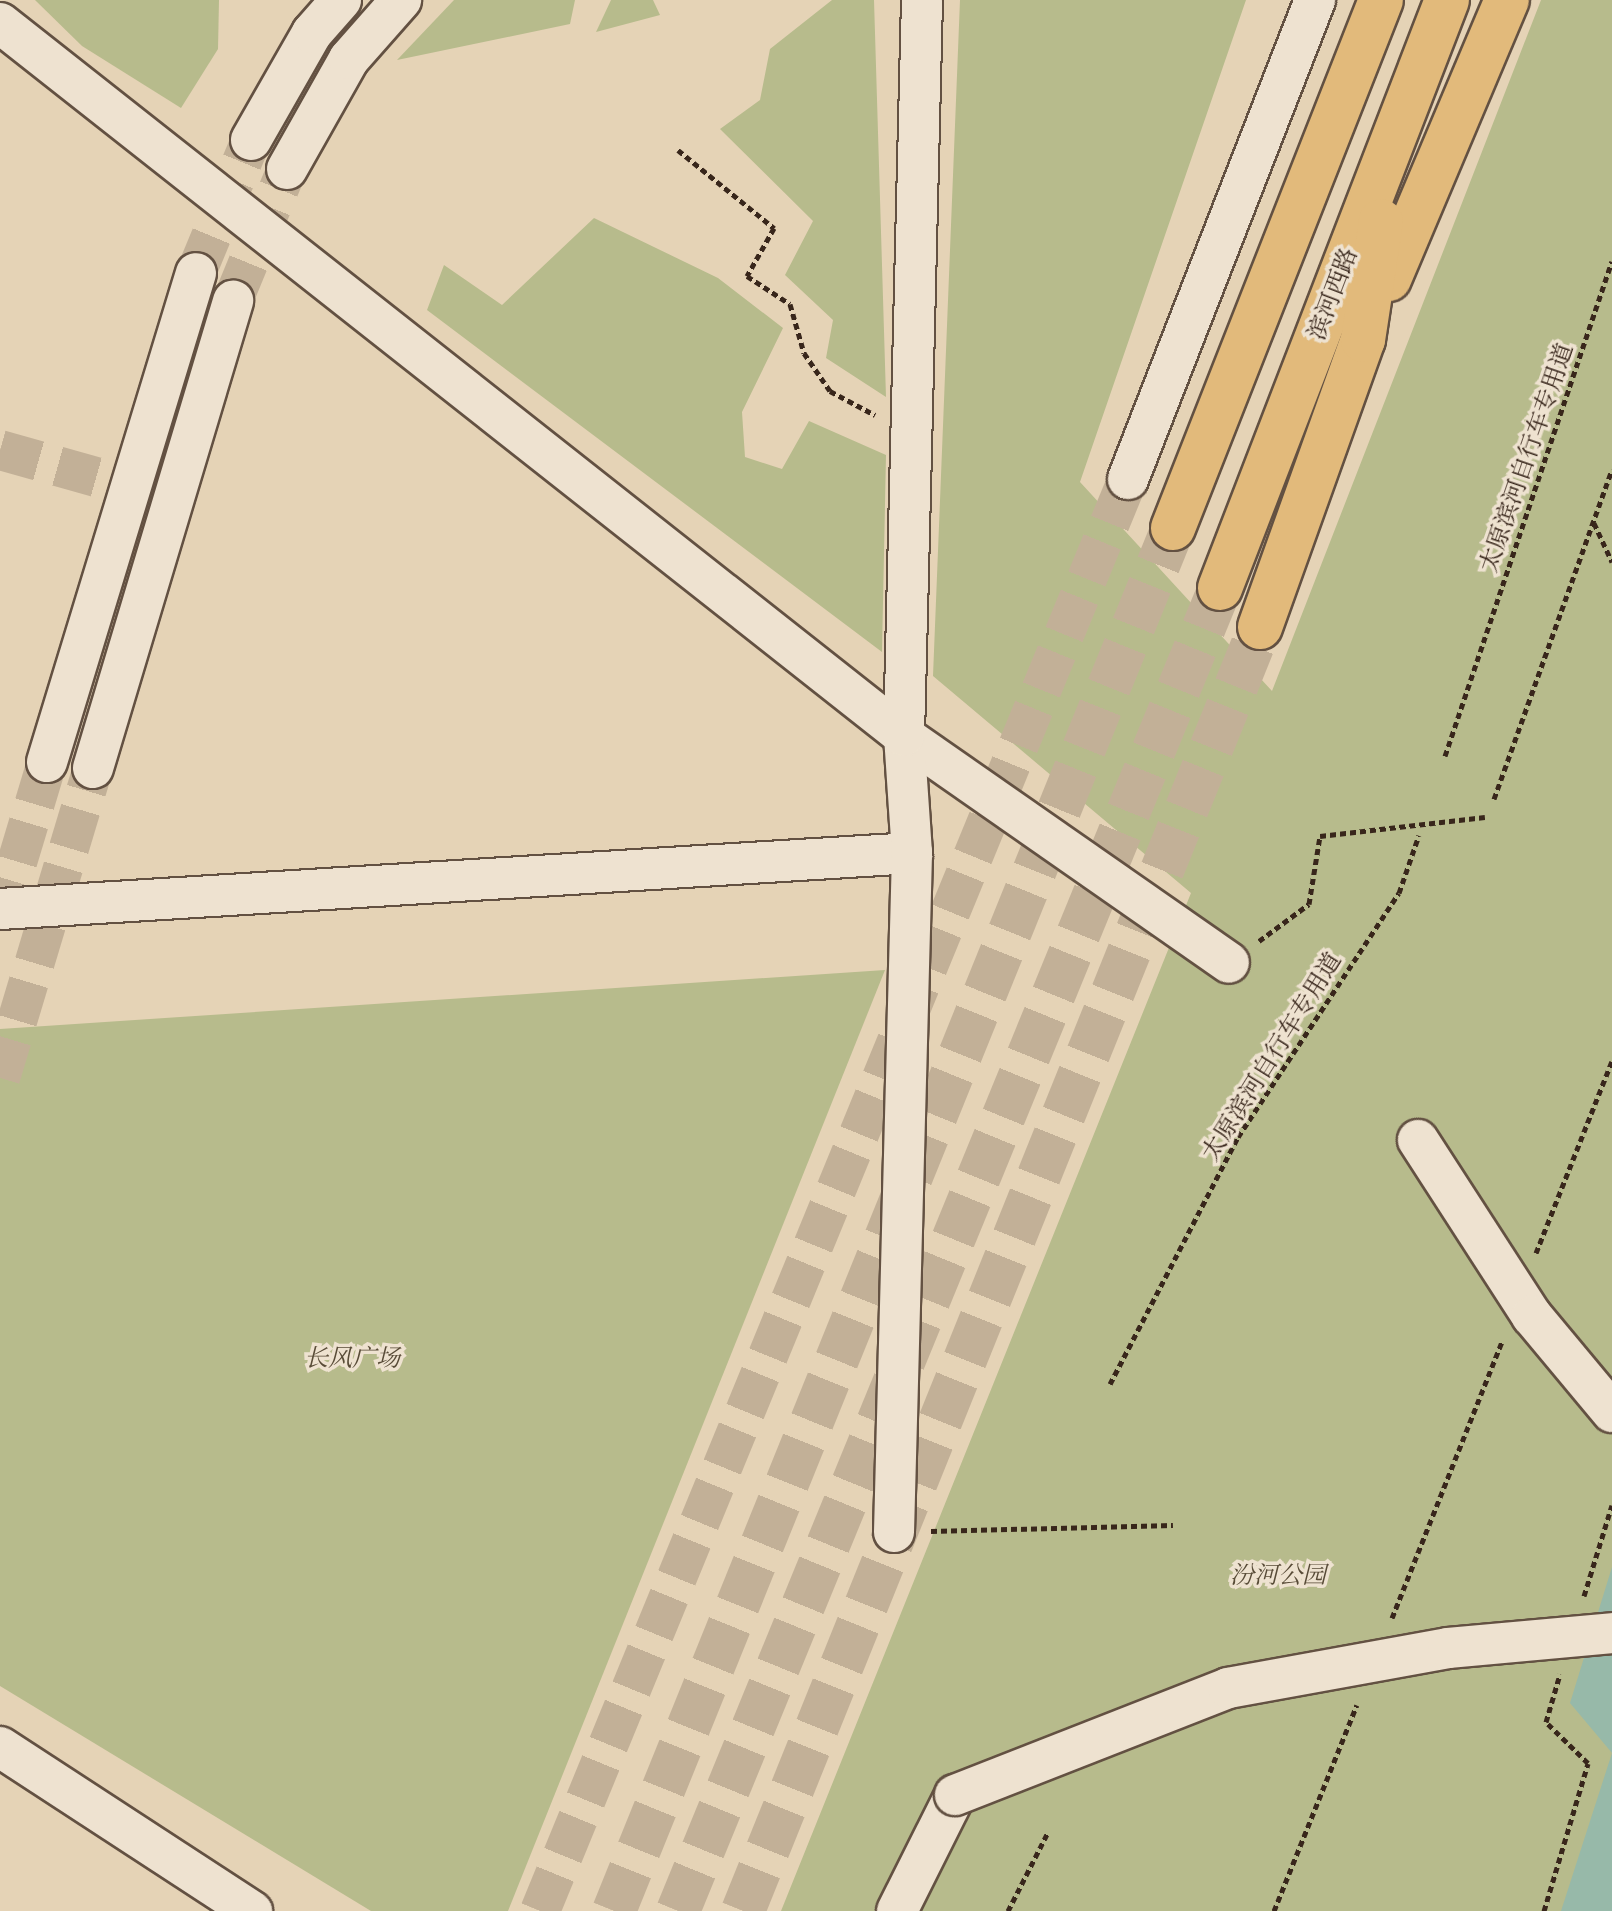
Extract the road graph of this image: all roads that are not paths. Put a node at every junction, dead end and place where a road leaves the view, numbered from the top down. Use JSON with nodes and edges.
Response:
{"nodes":[{"id":1,"x":341,"y":0,"type":"edge"},
{"id":2,"x":401,"y":0,"type":"edge"},
{"id":3,"x":922,"y":0,"type":"edge"},
{"id":4,"x":1315,"y":0,"type":"edge"},
{"id":5,"x":1381,"y":0,"type":"edge"},
{"id":6,"x":1447,"y":0,"type":"edge"},
{"id":7,"x":1507,"y":0,"type":"edge"},
{"id":8,"x":0,"y":23,"type":"edge"},
{"id":9,"x":1394,"y":137,"type":"junction"},
{"id":10,"x":251,"y":140,"type":"tunnel mouth"},
{"id":11,"x":287,"y":169,"type":"tunnel mouth"},
{"id":12,"x":196,"y":273,"type":"tunnel mouth"},
{"id":13,"x":233,"y":300,"type":"tunnel mouth"},
{"id":14,"x":1363,"y":340,"type":"junction"},
{"id":15,"x":1128,"y":479,"type":"tunnel mouth"},
{"id":16,"x":116,"y":483,"type":"junction"},
{"id":17,"x":173,"y":500,"type":"junction"},
{"id":18,"x":1173,"y":528,"type":"tunnel mouth"},
{"id":19,"x":1220,"y":588,"type":"tunnel mouth"},
{"id":20,"x":1260,"y":627,"type":"tunnel mouth"},
{"id":21,"x":904,"y":736,"type":"junction"},
{"id":22,"x":47,"y":762,"type":"tunnel mouth"},
{"id":23,"x":93,"y":768,"type":"tunnel mouth"},
{"id":24,"x":912,"y":853,"type":"junction"},
{"id":25,"x":0,"y":909,"type":"edge"},
{"id":26,"x":1229,"y":963,"type":"road end"},
{"id":27,"x":1418,"y":1140,"type":"dead end"},
{"id":28,"x":1612,"y":1412,"type":"edge"},
{"id":29,"x":894,"y":1532,"type":"road end"},
{"id":30,"x":1612,"y":1633,"type":"edge"},
{"id":31,"x":0,"y":1747,"type":"edge"},
{"id":32,"x":252,"y":1911,"type":"edge"},
{"id":33,"x":897,"y":1911,"type":"edge"}],
"edges":[{"from":1,"to":10,"type":"street"},
{"from":2,"to":11,"type":"street"},
{"from":3,"to":21,"type":"street"},
{"from":4,"to":15,"type":"street"},
{"from":5,"to":18,"type":"highway"},
{"from":6,"to":9,"type":"highway","name":"滨河西路"},
{"from":7,"to":14,"type":"highway"},
{"from":8,"to":21,"type":"street"},
{"from":9,"to":14,"type":"highway"},
{"from":9,"to":19,"type":"highway","name":"滨河西路"},
{"from":12,"to":16,"type":"street"},
{"from":13,"to":17,"type":"street"},
{"from":14,"to":20,"type":"highway"},
{"from":16,"to":17,"type":"street"},
{"from":16,"to":22,"type":"street"},
{"from":17,"to":23,"type":"street"},
{"from":21,"to":24,"type":"street"},
{"from":21,"to":26,"type":"street"},
{"from":24,"to":25,"type":"street"},
{"from":24,"to":29,"type":"street"},
{"from":27,"to":28,"type":"street","bridge":true},
{"from":30,"to":33,"type":"street","bridge":true},
{"from":31,"to":32,"type":"street"}]}
